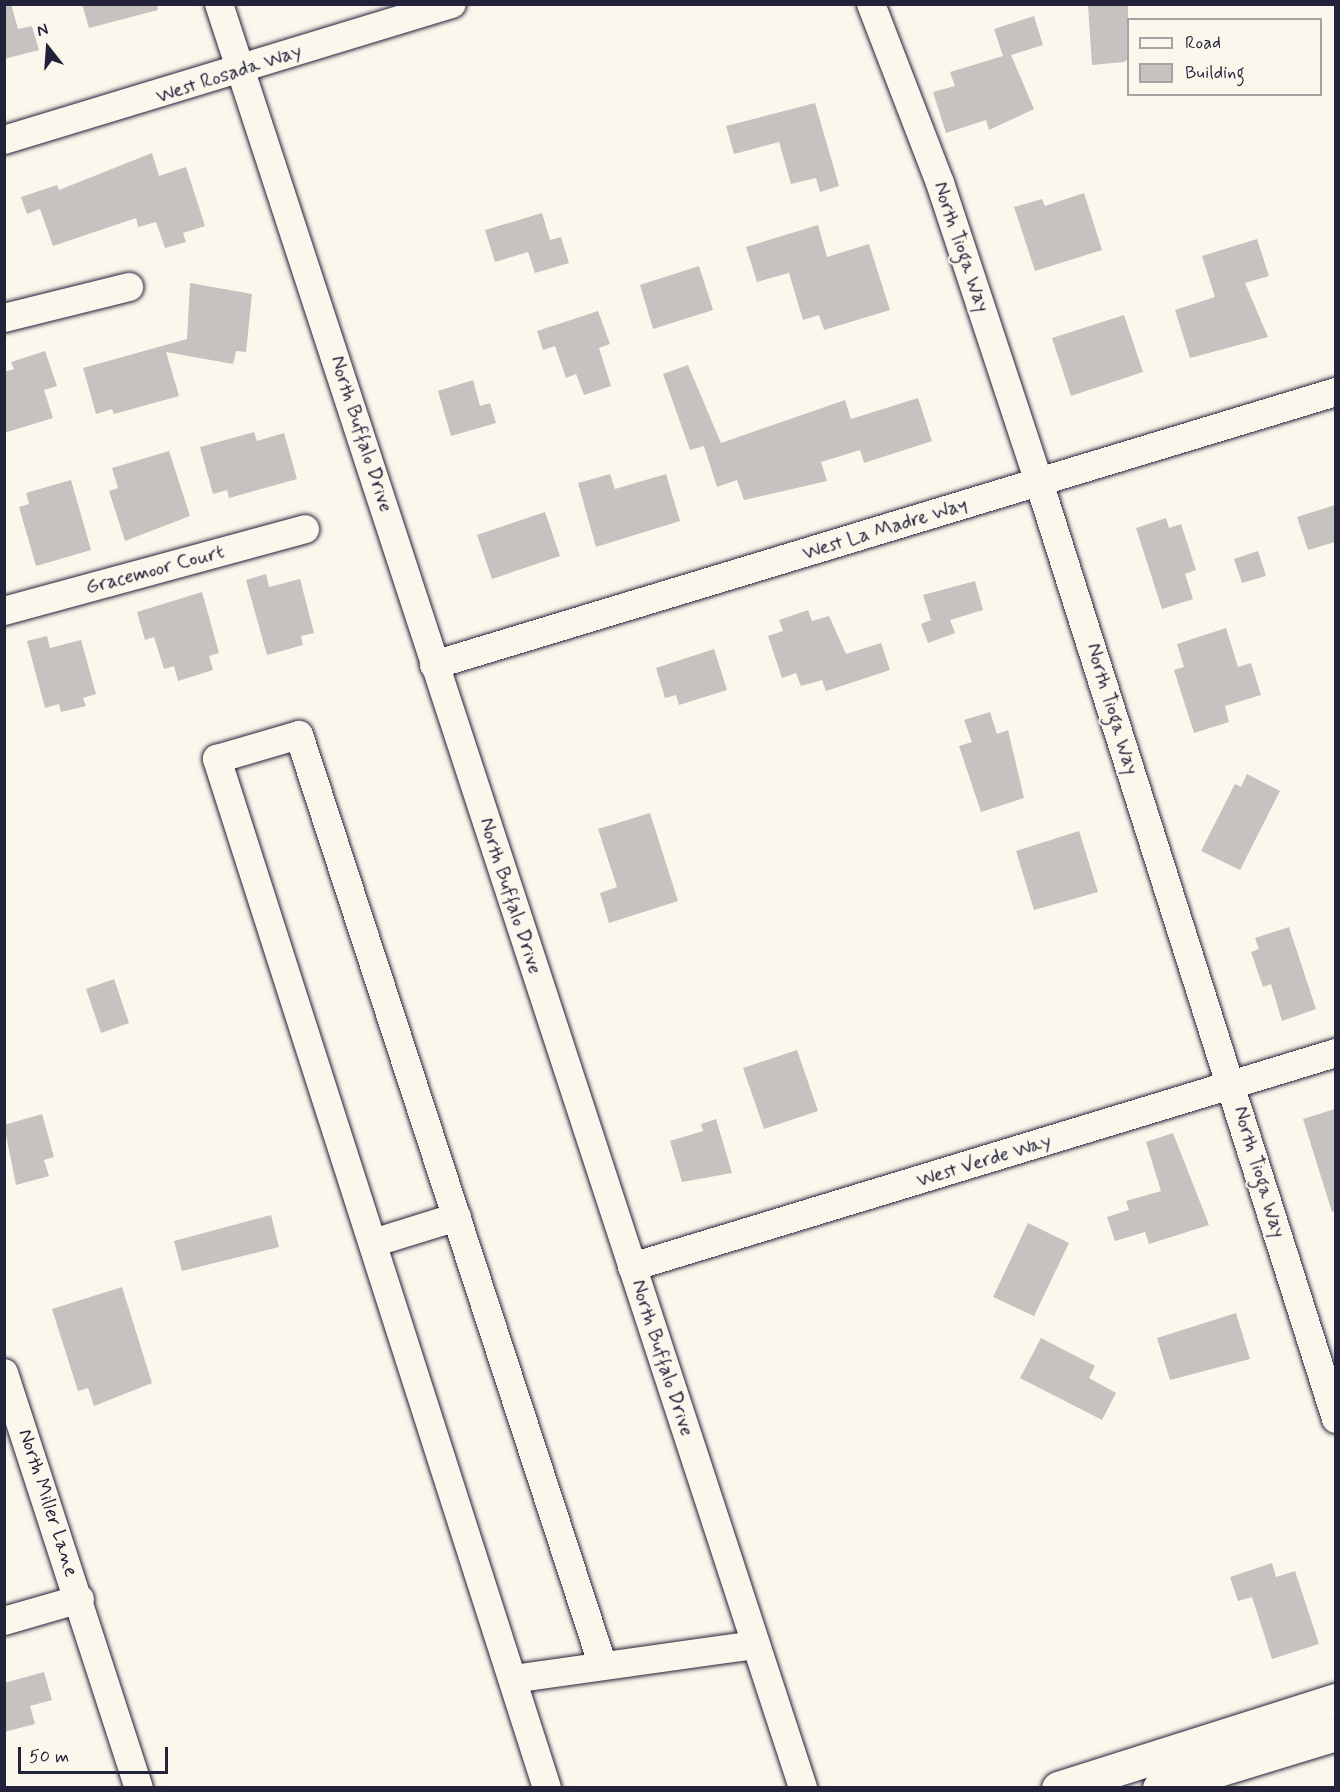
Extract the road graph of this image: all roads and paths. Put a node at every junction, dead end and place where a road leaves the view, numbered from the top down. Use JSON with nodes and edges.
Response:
{"nodes":[{"id":1,"x":219,"y":4,"type":"edge"},
{"id":2,"x":452,"y":4,"type":"edge"},
{"id":3,"x":871,"y":4,"type":"edge"},
{"id":4,"x":240,"y":69,"type":"junction"},
{"id":5,"x":4,"y":140,"type":"edge"},
{"id":6,"x":129,"y":287,"type":"dead end"},
{"id":7,"x":4,"y":318,"type":"edge"},
{"id":8,"x":1335,"y":392,"type":"edge"},
{"id":9,"x":1040,"y":482,"type":"junction"},
{"id":10,"x":305,"y":529,"type":"dead end"},
{"id":11,"x":4,"y":612,"type":"edge"},
{"id":12,"x":434,"y":665,"type":"junction"},
{"id":13,"x":1335,"y":1053,"type":"edge"},
{"id":14,"x":1233,"y":1085,"type":"junction"},
{"id":15,"x":457,"y":1217,"type":"junction"},
{"id":16,"x":373,"y":1243,"type":"junction"},
{"id":17,"x":632,"y":1267,"type":"junction"},
{"id":18,"x":4,"y":1373,"type":"edge"},
{"id":19,"x":1335,"y":1415,"type":"edge"},
{"id":20,"x":80,"y":1599,"type":"junction"},
{"id":21,"x":4,"y":1621,"type":"edge"},
{"id":22,"x":755,"y":1645,"type":"junction"},
{"id":23,"x":602,"y":1664,"type":"junction"},
{"id":24,"x":513,"y":1678,"type":"junction"},
{"id":25,"x":1335,"y":1700,"type":"edge"},
{"id":26,"x":1335,"y":1734,"type":"edge"},
{"id":27,"x":140,"y":1788,"type":"edge"},
{"id":28,"x":547,"y":1788,"type":"edge"},
{"id":29,"x":803,"y":1788,"type":"edge"},
{"id":30,"x":1058,"y":1788,"type":"edge"},
{"id":31,"x":1159,"y":1788,"type":"edge"}],
"edges":[{"from":1,"to":4,"type":"street","name":"North Buffalo Drive"},
{"from":2,"to":4,"type":"street","name":"West Rosada Way"},
{"from":3,"to":9,"type":"street","name":"North Tioga Way"},
{"from":4,"to":5,"type":"street","name":"West Rosada Way"},
{"from":4,"to":12,"type":"street","name":"North Buffalo Drive"},
{"from":6,"to":7,"type":"street"},
{"from":8,"to":9,"type":"street","name":"West La Madre Way"},
{"from":9,"to":12,"type":"street","name":"West La Madre Way"},
{"from":9,"to":14,"type":"street","name":"North Tioga Way"},
{"from":10,"to":11,"type":"street","name":"Gracemoor Court"},
{"from":12,"to":17,"type":"street","name":"North Buffalo Drive"},
{"from":13,"to":14,"type":"street","name":"West Verde Way"},
{"from":14,"to":17,"type":"street","name":"West Verde Way"},
{"from":14,"to":19,"type":"street","name":"North Tioga Way"},
{"from":15,"to":16,"type":"street"},
{"from":15,"to":16,"type":"street"},
{"from":15,"to":23,"type":"street"},
{"from":16,"to":24,"type":"street"},
{"from":17,"to":22,"type":"street","name":"North Buffalo Drive"},
{"from":18,"to":20,"type":"street","name":"North Miller Lane"},
{"from":20,"to":21,"type":"street","name":"North Miller Lane"},
{"from":20,"to":27,"type":"street","name":"North Miller Lane"},
{"from":22,"to":23,"type":"street"},
{"from":22,"to":29,"type":"street","name":"North Buffalo Drive"},
{"from":23,"to":24,"type":"street"},
{"from":24,"to":28,"type":"street"},
{"from":25,"to":30,"type":"main road"},
{"from":26,"to":31,"type":"main road"}]}
